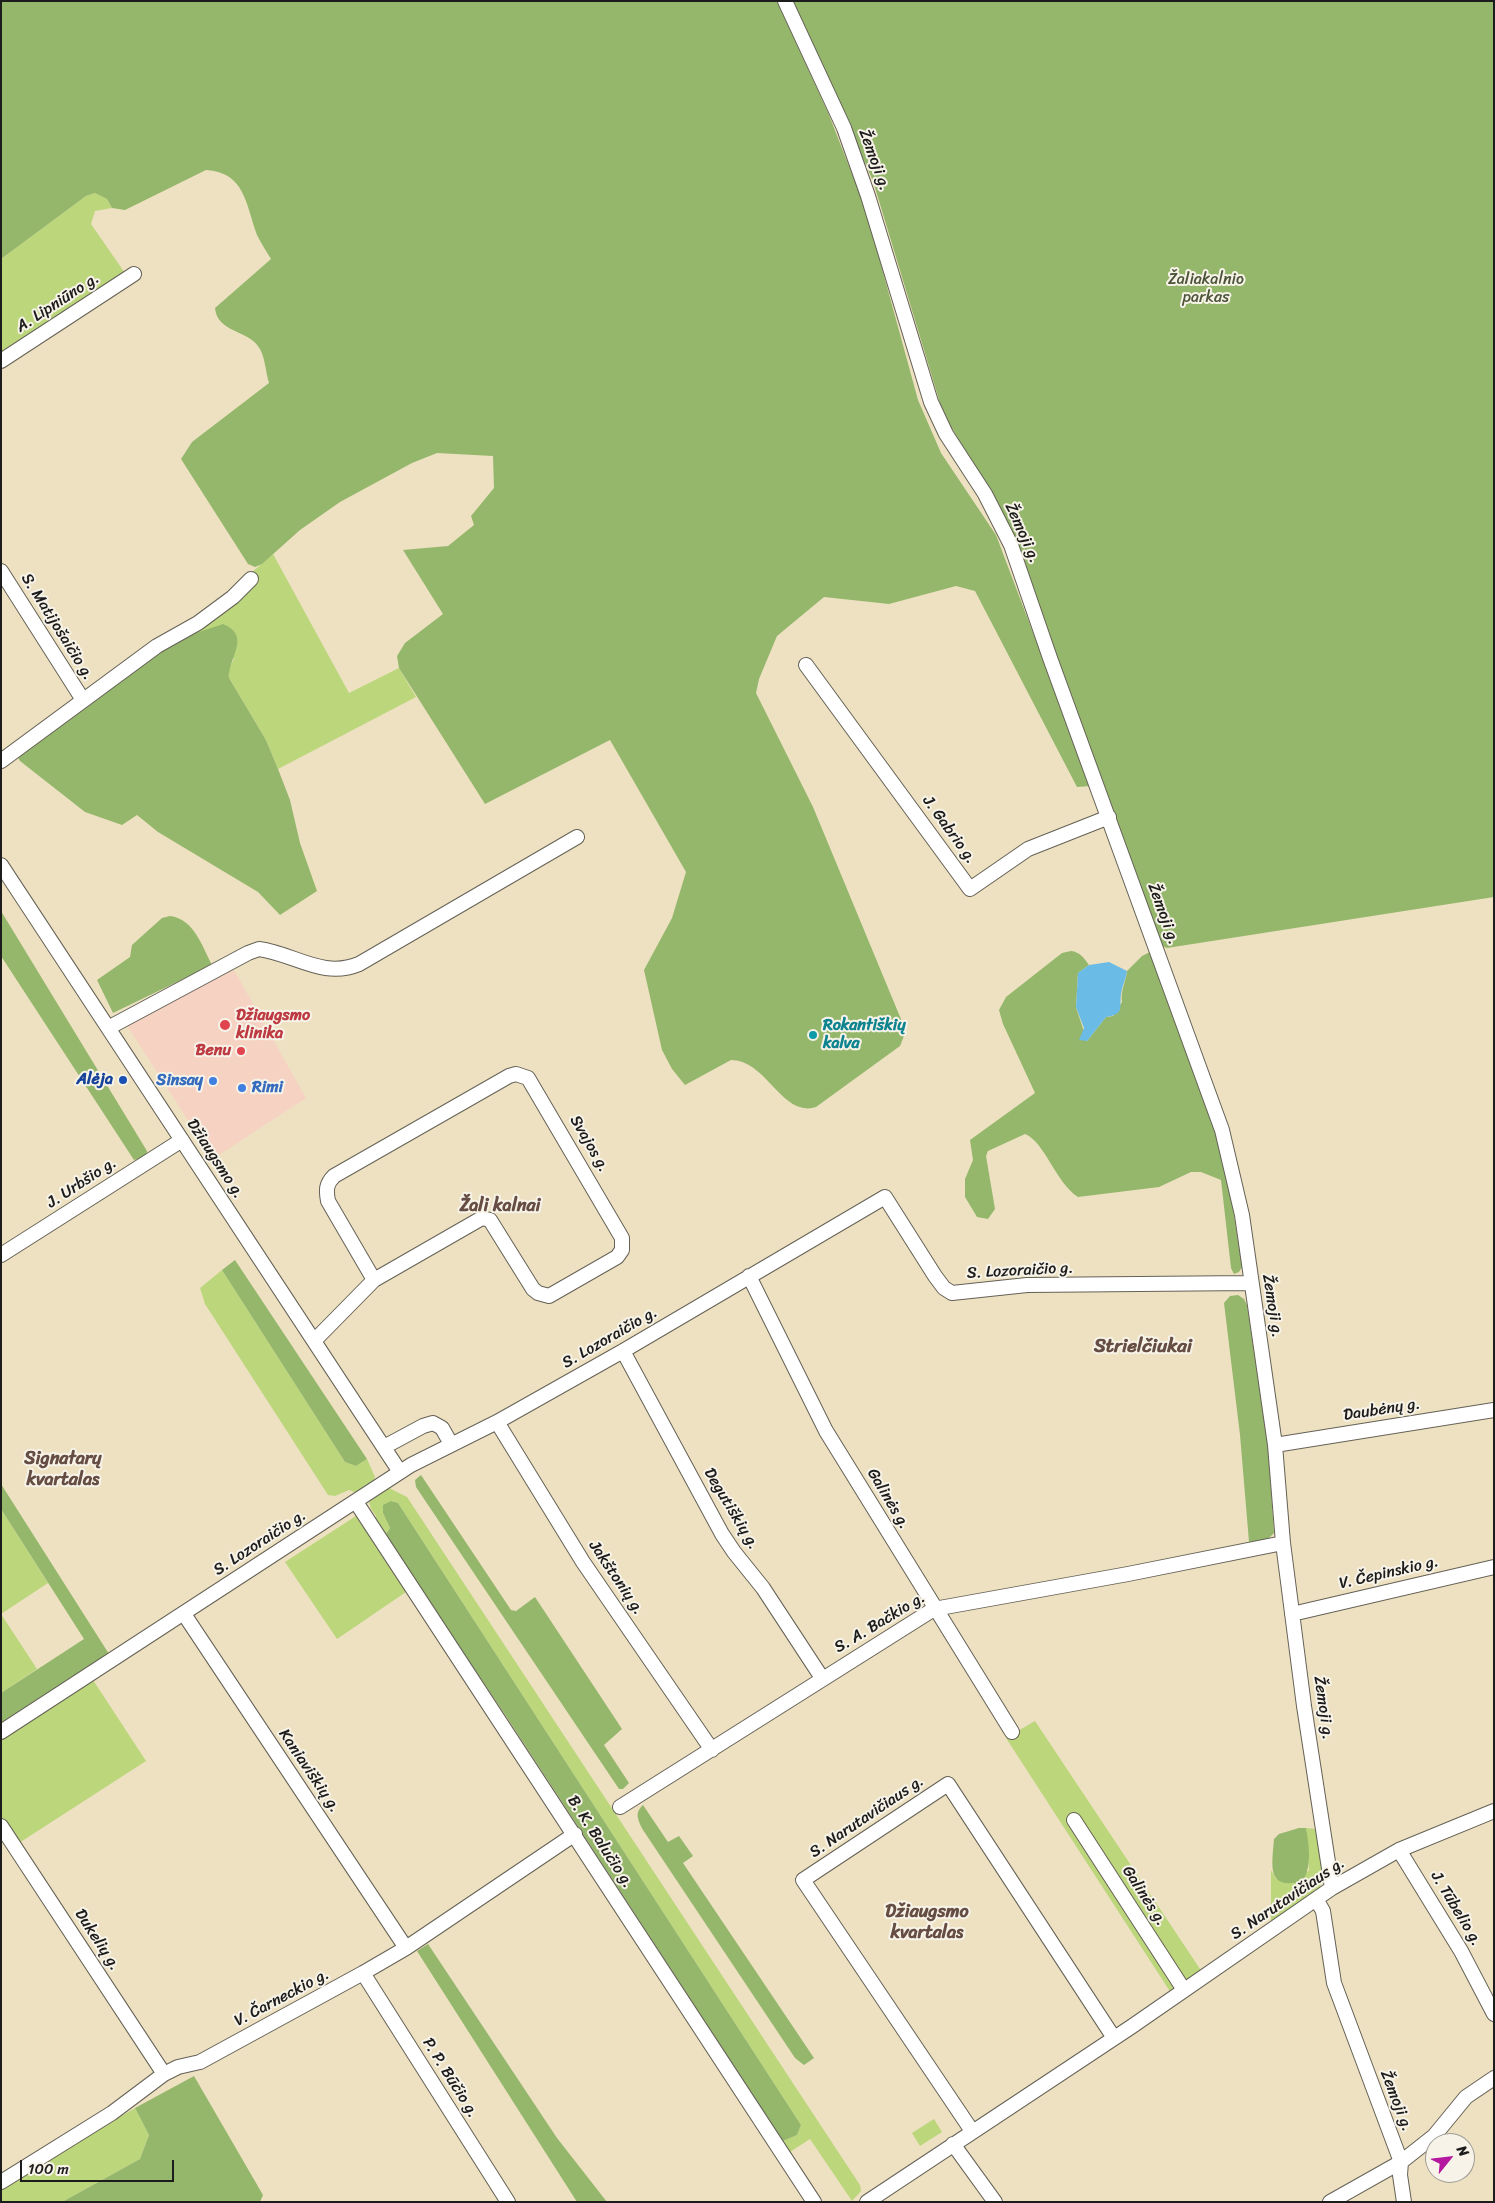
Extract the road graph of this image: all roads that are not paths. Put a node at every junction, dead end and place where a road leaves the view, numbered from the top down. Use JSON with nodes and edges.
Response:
{"nodes":[{"id":1,"x":785,"y":1,"type":"edge"},
{"id":2,"x":134,"y":274,"type":"dead end"},
{"id":3,"x":1,"y":361,"type":"edge"},
{"id":4,"x":1,"y":571,"type":"edge"},
{"id":5,"x":251,"y":579,"type":"dead end"},
{"id":6,"x":806,"y":666,"type":"dead end"},
{"id":7,"x":83,"y":700,"type":"junction"},
{"id":8,"x":1,"y":761,"type":"edge"},
{"id":9,"x":1108,"y":817,"type":"junction"},
{"id":10,"x":577,"y":837,"type":"dead end"},
{"id":11,"x":1,"y":865,"type":"edge"},
{"id":12,"x":108,"y":1028,"type":"junction"},
{"id":13,"x":182,"y":1140,"type":"junction"},
{"id":14,"x":1,"y":1255,"type":"edge"},
{"id":15,"x":749,"y":1276,"type":"junction"},
{"id":16,"x":374,"y":1280,"type":"junction"},
{"id":17,"x":1250,"y":1283,"type":"junction"},
{"id":18,"x":314,"y":1341,"type":"junction"},
{"id":19,"x":623,"y":1351,"type":"junction"},
{"id":20,"x":1494,"y":1410,"type":"edge"},
{"id":21,"x":497,"y":1422,"type":"junction"},
{"id":22,"x":451,"y":1444,"type":"junction"},
{"id":23,"x":1276,"y":1446,"type":"junction"},
{"id":24,"x":384,"y":1447,"type":"junction"},
{"id":25,"x":400,"y":1472,"type":"junction"},
{"id":26,"x":356,"y":1502,"type":"junction"},
{"id":27,"x":1282,"y":1542,"type":"junction"},
{"id":28,"x":1494,"y":1566,"type":"edge"},
{"id":29,"x":934,"y":1609,"type":"junction"},
{"id":30,"x":184,"y":1614,"type":"junction"},
{"id":31,"x":1292,"y":1614,"type":"junction"},
{"id":32,"x":822,"y":1678,"type":"junction"},
{"id":33,"x":1,"y":1732,"type":"edge"},
{"id":34,"x":1012,"y":1732,"type":"dead end"},
{"id":35,"x":712,"y":1750,"type":"junction"},
{"id":36,"x":620,"y":1807,"type":"dead end"},
{"id":37,"x":1494,"y":1811,"type":"edge"},
{"id":38,"x":1074,"y":1820,"type":"dead end"},
{"id":39,"x":1,"y":1826,"type":"edge"},
{"id":40,"x":575,"y":1834,"type":"junction"},
{"id":41,"x":1399,"y":1850,"type":"junction"},
{"id":42,"x":1332,"y":1888,"type":"junction"},
{"id":43,"x":1316,"y":1899,"type":"junction"},
{"id":44,"x":406,"y":1948,"type":"junction"},
{"id":45,"x":364,"y":1973,"type":"junction"},
{"id":46,"x":1184,"y":1990,"type":"junction"},
{"id":47,"x":1494,"y":2014,"type":"edge"},
{"id":48,"x":1114,"y":2038,"type":"junction"},
{"id":49,"x":164,"y":2074,"type":"junction"},
{"id":50,"x":1494,"y":2078,"type":"edge"},
{"id":51,"x":972,"y":2131,"type":"junction"},
{"id":52,"x":953,"y":2144,"type":"junction"},
{"id":53,"x":1401,"y":2162,"type":"junction"},
{"id":54,"x":1,"y":2182,"type":"edge"},
{"id":55,"x":875,"y":2199,"type":"edge"},
{"id":56,"x":508,"y":2202,"type":"edge"},
{"id":57,"x":814,"y":2202,"type":"edge"},
{"id":58,"x":995,"y":2202,"type":"edge"},
{"id":59,"x":1330,"y":2202,"type":"edge"},
{"id":60,"x":1404,"y":2202,"type":"edge"}],
"edges":[{"from":1,"to":9,"type":"street","name":"Žemoji g."},
{"from":2,"to":3,"type":"street","name":"A. Lipniūno g."},
{"from":4,"to":7,"type":"street","name":"S. Matijošaičio g."},
{"from":5,"to":7,"type":"street"},
{"from":6,"to":9,"type":"street","name":"J. Gabrio g."},
{"from":7,"to":8,"type":"street"},
{"from":9,"to":17,"type":"street","name":"Žemoji g."},
{"from":10,"to":12,"type":"street"},
{"from":11,"to":12,"type":"street","name":"Džiaugsmo g."},
{"from":12,"to":13,"type":"street","name":"Džiaugsmo g."},
{"from":13,"to":14,"type":"street","name":"J. Urbšio g."},
{"from":13,"to":18,"type":"street","name":"Džiaugsmo g."},
{"from":15,"to":17,"type":"street","name":"S. Lozoraičio g."},
{"from":15,"to":19,"type":"street","name":"S. Lozoraičio g."},
{"from":15,"to":29,"type":"street","name":"Galinės g."},
{"from":16,"to":16,"type":"street","name":"Svajos g."},
{"from":16,"to":18,"type":"street","name":"Svajos g."},
{"from":17,"to":23,"type":"street","name":"Žemoji g."},
{"from":18,"to":24,"type":"street","name":"Džiaugsmo g."},
{"from":19,"to":21,"type":"street","name":"S. Lozoraičio g."},
{"from":19,"to":32,"type":"street","name":"Degutiškių g."},
{"from":20,"to":23,"type":"street","name":"Daubėnų g."},
{"from":21,"to":22,"type":"street","name":"S. Lozoraičio g."},
{"from":21,"to":35,"type":"street","name":"Jakštonių g."},
{"from":22,"to":24,"type":"street"},
{"from":22,"to":25,"type":"street","name":"S. Lozoraičio g."},
{"from":23,"to":27,"type":"street","name":"Žemoji g."},
{"from":24,"to":25,"type":"street","name":"Džiaugsmo g."},
{"from":25,"to":26,"type":"street","name":"S. Lozoraičio g."},
{"from":26,"to":30,"type":"street","name":"S. Lozoraičio g."},
{"from":26,"to":40,"type":"street","name":"B. K. Balučio g."},
{"from":27,"to":29,"type":"street","name":"S. A. Bačkio g."},
{"from":27,"to":31,"type":"street","name":"Žemoji g."},
{"from":28,"to":31,"type":"street","name":"V. Čepinskio g."},
{"from":29,"to":32,"type":"street","name":"S. A. Bačkio g."},
{"from":29,"to":34,"type":"street","name":"Galinės g."},
{"from":30,"to":33,"type":"street","name":"S. Lozoraičio g."},
{"from":30,"to":44,"type":"street","name":"Kaniaviškių g."},
{"from":31,"to":42,"type":"street","name":"Žemoji g."},
{"from":32,"to":35,"type":"street","name":"S. A. Bačkio g."},
{"from":35,"to":36,"type":"street","name":"S. A. Bačkio g."},
{"from":37,"to":41,"type":"street","name":"S. Narutavičiaus g."},
{"from":38,"to":46,"type":"street","name":"Galinės g."},
{"from":39,"to":49,"type":"street","name":"Dukelių g."},
{"from":40,"to":44,"type":"street","name":"V. Čarneckio g."},
{"from":40,"to":57,"type":"street","name":"B. K. Balučio g."},
{"from":41,"to":42,"type":"street","name":"S. Narutavičiaus g."},
{"from":41,"to":47,"type":"street","name":"J. Tūbelio g."},
{"from":42,"to":43,"type":"street","name":"S. Narutavičiaus g."},
{"from":43,"to":46,"type":"street","name":"S. Narutavičiaus g."},
{"from":43,"to":53,"type":"street","name":"Žemoji g."},
{"from":44,"to":45,"type":"street","name":"V. Čarneckio g."},
{"from":45,"to":49,"type":"street","name":"V. Čarneckio g."},
{"from":45,"to":56,"type":"street","name":"P. P. Būčio g."},
{"from":46,"to":48,"type":"street","name":"S. Narutavičiaus g."},
{"from":48,"to":51,"type":"street","name":"S. Narutavičiaus g."},
{"from":48,"to":51,"type":"street","name":"S. Narutavičiaus g."},
{"from":49,"to":54,"type":"street","name":"V. Čarneckio g."},
{"from":50,"to":53,"type":"street"},
{"from":51,"to":52,"type":"street","name":"S. Narutavičiaus g."},
{"from":52,"to":55,"type":"street","name":"S. Narutavičiaus g."},
{"from":52,"to":58,"type":"street"},
{"from":53,"to":59,"type":"street"},
{"from":53,"to":60,"type":"street","name":"Žemoji g."}]}
